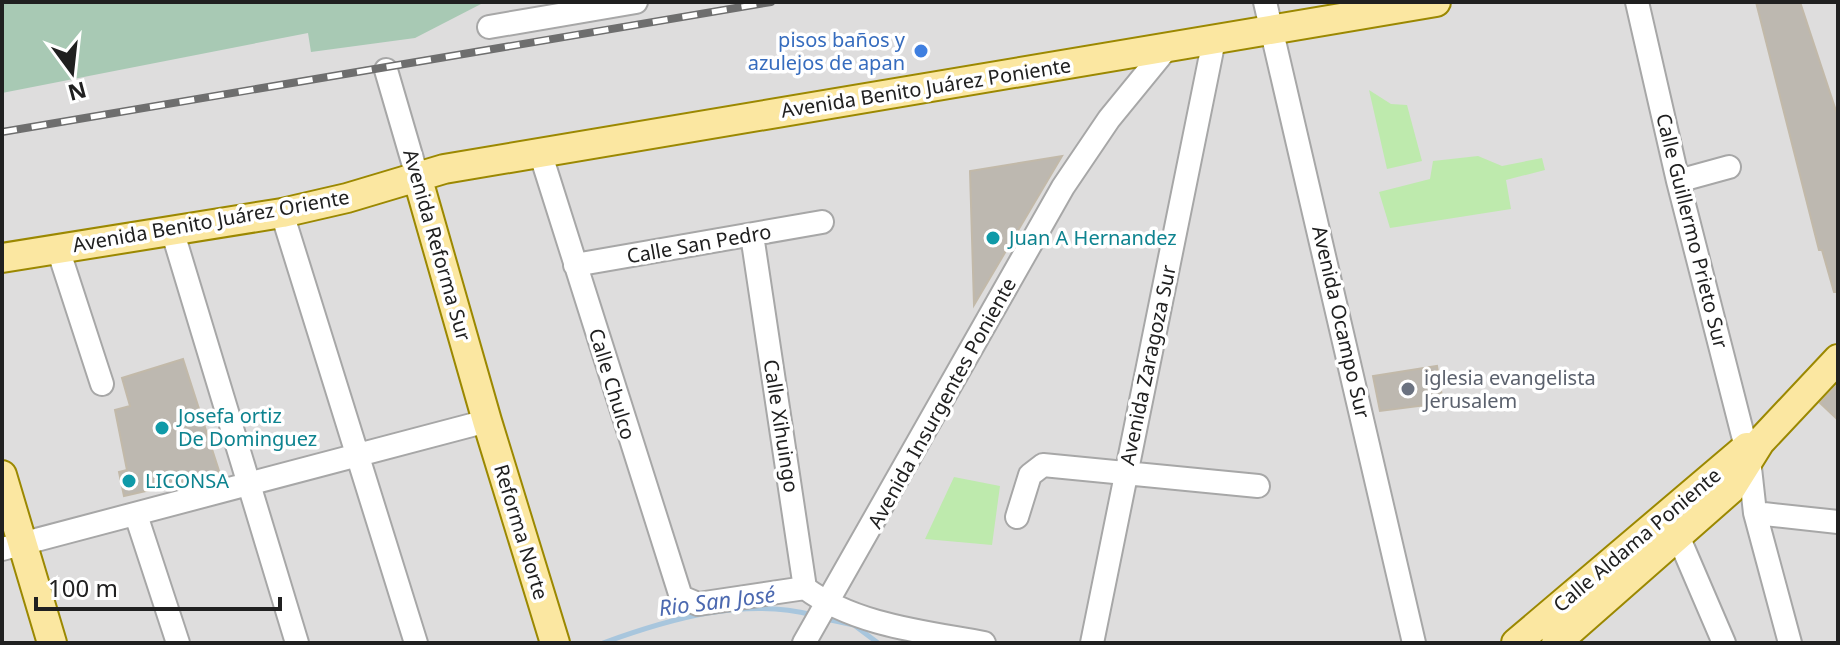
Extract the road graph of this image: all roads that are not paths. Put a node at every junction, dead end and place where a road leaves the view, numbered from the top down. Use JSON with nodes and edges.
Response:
{"nodes":[{"id":1,"x":636,"y":2,"type":"edge"},
{"id":2,"x":1265,"y":2,"type":"edge"},
{"id":3,"x":1436,"y":2,"type":"edge"},
{"id":4,"x":1637,"y":2,"type":"edge"},
{"id":5,"x":489,"y":27,"type":"dead end"},
{"id":6,"x":1273,"y":31,"type":"junction"},
{"id":7,"x":1214,"y":40,"type":"junction"},
{"id":8,"x":1167,"y":48,"type":"junction"},
{"id":9,"x":386,"y":70,"type":"dead end"},
{"id":10,"x":540,"y":152,"type":"junction"},
{"id":11,"x":1729,"y":167,"type":"dead end"},
{"id":12,"x":417,"y":176,"type":"junction"},
{"id":13,"x":1678,"y":181,"type":"junction"},
{"id":14,"x":282,"y":213,"type":"junction"},
{"id":15,"x":822,"y":222,"type":"dead end"},
{"id":16,"x":172,"y":230,"type":"junction"},
{"id":17,"x":752,"y":235,"type":"junction"},
{"id":18,"x":58,"y":249,"type":"junction"},
{"id":19,"x":2,"y":258,"type":"edge"},
{"id":20,"x":575,"y":265,"type":"junction"},
{"id":21,"x":1838,"y":359,"type":"edge"},
{"id":22,"x":102,"y":384,"type":"dead end"},
{"id":23,"x":487,"y":421,"type":"junction"},
{"id":24,"x":1751,"y":449,"type":"junction"},
{"id":25,"x":358,"y":454,"type":"junction"},
{"id":26,"x":1126,"y":474,"type":"junction"},
{"id":27,"x":2,"y":475,"type":"edge"},
{"id":28,"x":250,"y":482,"type":"junction"},
{"id":29,"x":1258,"y":486,"type":"dead end"},
{"id":30,"x":1755,"y":513,"type":"junction"},
{"id":31,"x":136,"y":515,"type":"junction"},
{"id":32,"x":1017,"y":517,"type":"dead end"},
{"id":33,"x":1838,"y":522,"type":"edge"},
{"id":34,"x":1678,"y":536,"type":"junction"},
{"id":35,"x":12,"y":546,"type":"edge"},
{"id":36,"x":805,"y":588,"type":"junction"},
{"id":37,"x":817,"y":622,"type":"edge"},
{"id":38,"x":52,"y":643,"type":"edge"},
{"id":39,"x":178,"y":643,"type":"edge"},
{"id":40,"x":297,"y":643,"type":"edge"},
{"id":41,"x":416,"y":643,"type":"edge"},
{"id":42,"x":555,"y":643,"type":"edge"},
{"id":43,"x":984,"y":643,"type":"edge"},
{"id":44,"x":1092,"y":643,"type":"edge"},
{"id":45,"x":1414,"y":643,"type":"edge"},
{"id":46,"x":1516,"y":643,"type":"edge"},
{"id":47,"x":1556,"y":643,"type":"edge"},
{"id":48,"x":1724,"y":643,"type":"edge"},
{"id":49,"x":1790,"y":643,"type":"edge"}],
"edges":[{"from":1,"to":5,"type":"street"},
{"from":2,"to":6,"type":"street","name":"Avenida Ocampo Sur"},
{"from":3,"to":6,"type":"main road","name":"Avenida Benito Juárez Poniente"},
{"from":4,"to":13,"type":"street","name":"Calle Guillermo Prieto Sur"},
{"from":6,"to":7,"type":"main road","name":"Avenida Benito Juárez Poniente"},
{"from":6,"to":45,"type":"street","name":"Avenida Ocampo Sur"},
{"from":7,"to":8,"type":"main road","name":"Avenida Benito Juárez Poniente"},
{"from":7,"to":26,"type":"street","name":"Avenida Zaragoza Sur"},
{"from":8,"to":10,"type":"main road","name":"Avenida Benito Juárez Poniente"},
{"from":8,"to":37,"type":"street","name":"Avenida Insurgentes Poniente"},
{"from":9,"to":12,"type":"street","name":"Avenida Reforma Sur"},
{"from":10,"to":12,"type":"main road","name":"Avenida Benito Juárez Poniente"},
{"from":10,"to":20,"type":"street","name":"Calle Chulco"},
{"from":11,"to":13,"type":"street"},
{"from":12,"to":14,"type":"main road","name":"Avenida Benito Juárez Oriente"},
{"from":12,"to":23,"type":"main road","name":"Avenida Reforma Sur"},
{"from":13,"to":24,"type":"street","name":"Calle Guillermo Prieto Sur"},
{"from":14,"to":16,"type":"main road","name":"Avenida Benito Juárez Oriente"},
{"from":14,"to":25,"type":"street"},
{"from":15,"to":17,"type":"street","name":"Calle San Pedro"},
{"from":16,"to":18,"type":"main road","name":"Avenida Benito Juárez Oriente"},
{"from":16,"to":28,"type":"street"},
{"from":17,"to":20,"type":"street","name":"Calle San Pedro"},
{"from":17,"to":36,"type":"street","name":"Calle Xihuingo"},
{"from":18,"to":19,"type":"main road","name":"Avenida Benito Juárez Oriente"},
{"from":18,"to":22,"type":"street"},
{"from":20,"to":36,"type":"street","name":"Calle Chulco"},
{"from":21,"to":24,"type":"main road","name":"Calle Aldama Poniente"},
{"from":23,"to":25,"type":"street"},
{"from":23,"to":42,"type":"main road","name":"Reforma Norte"},
{"from":24,"to":30,"type":"street","name":"Calle Guillermo Prieto Sur"},
{"from":24,"to":34,"type":"main road","name":"Calle Aldama Poniente"},
{"from":24,"to":46,"type":"main road","name":"Calle Aldama Poniente"},
{"from":25,"to":28,"type":"street"},
{"from":25,"to":41,"type":"street"},
{"from":26,"to":29,"type":"street"},
{"from":26,"to":32,"type":"street"},
{"from":26,"to":44,"type":"street","name":"Avenida Zaragoza Sur"},
{"from":27,"to":35,"type":"main road"},
{"from":28,"to":31,"type":"street"},
{"from":28,"to":40,"type":"street"},
{"from":30,"to":33,"type":"street"},
{"from":30,"to":49,"type":"street","name":"Calle Guillermo Prieto Sur"},
{"from":31,"to":35,"type":"street"},
{"from":31,"to":39,"type":"street"},
{"from":34,"to":47,"type":"main road","name":"Calle Aldama Poniente"},
{"from":34,"to":48,"type":"street"},
{"from":35,"to":38,"type":"main road"},
{"from":36,"to":37,"type":"street"},
{"from":37,"to":43,"type":"street"}]}
